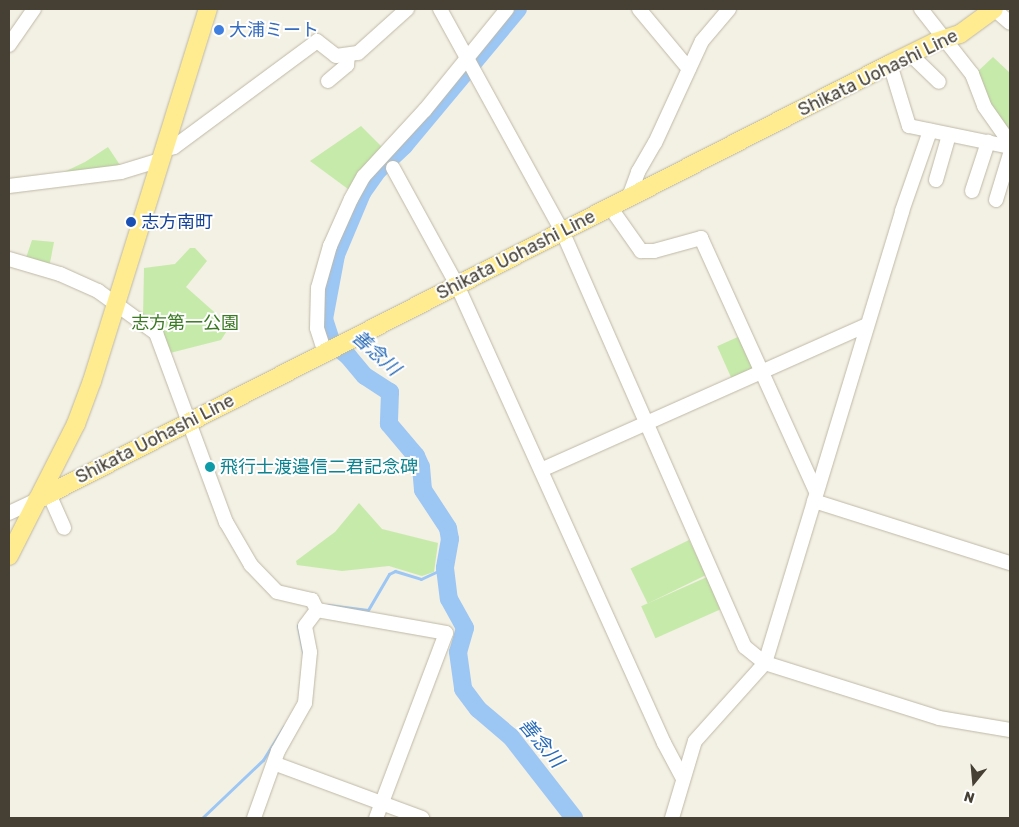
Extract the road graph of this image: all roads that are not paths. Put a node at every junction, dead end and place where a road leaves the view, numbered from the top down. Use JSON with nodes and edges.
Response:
{"nodes":[{"id":1,"x":34,"y":9,"type":"edge"},
{"id":2,"x":208,"y":9,"type":"edge"},
{"id":3,"x":407,"y":9,"type":"edge"},
{"id":4,"x":440,"y":9,"type":"edge"},
{"id":5,"x":507,"y":9,"type":"edge"},
{"id":6,"x":639,"y":9,"type":"edge"},
{"id":7,"x":729,"y":9,"type":"edge"},
{"id":8,"x":921,"y":9,"type":"edge"},
{"id":9,"x":994,"y":9,"type":"edge"},
{"id":10,"x":1010,"y":23,"type":"edge"},
{"id":11,"x":942,"y":40,"type":"junction"},
{"id":12,"x":9,"y":45,"type":"edge"},
{"id":13,"x":910,"y":54,"type":"junction"},
{"id":14,"x":348,"y":56,"type":"junction"},
{"id":15,"x":466,"y":58,"type":"junction"},
{"id":16,"x":890,"y":64,"type":"junction"},
{"id":17,"x":689,"y":69,"type":"junction"},
{"id":18,"x":328,"y":81,"type":"dead end"},
{"id":19,"x":938,"y":82,"type":"dead end"},
{"id":20,"x":930,"y":131,"type":"junction"},
{"id":21,"x":949,"y":135,"type":"junction"},
{"id":22,"x":988,"y":142,"type":"junction"},
{"id":23,"x":1010,"y":145,"type":"edge"},
{"id":24,"x":1010,"y":154,"type":"edge"},
{"id":25,"x":161,"y":155,"type":"junction"},
{"id":26,"x":393,"y":168,"type":"dead end"},
{"id":27,"x":936,"y":180,"type":"dead end"},
{"id":28,"x":9,"y":186,"type":"edge"},
{"id":29,"x":972,"y":191,"type":"dead end"},
{"id":30,"x":629,"y":197,"type":"junction"},
{"id":31,"x":996,"y":200,"type":"dead end"},
{"id":32,"x":610,"y":207,"type":"junction"},
{"id":33,"x":563,"y":233,"type":"junction"},
{"id":34,"x":9,"y":259,"type":"edge"},
{"id":35,"x":457,"y":285,"type":"junction"},
{"id":36,"x":117,"y":302,"type":"junction"},
{"id":37,"x":868,"y":325,"type":"junction"},
{"id":38,"x":328,"y":352,"type":"junction"},
{"id":39,"x":759,"y":372,"type":"junction"},
{"id":40,"x":189,"y":420,"type":"junction"},
{"id":41,"x":647,"y":423,"type":"junction"},
{"id":42,"x":541,"y":470,"type":"junction"},
{"id":43,"x":43,"y":497,"type":"junction"},
{"id":44,"x":815,"y":497,"type":"junction"},
{"id":45,"x":9,"y":513,"type":"edge"},
{"id":46,"x":64,"y":528,"type":"dead end"},
{"id":47,"x":9,"y":556,"type":"edge"},
{"id":48,"x":1010,"y":563,"type":"edge"},
{"id":49,"x":317,"y":610,"type":"junction"},
{"id":50,"x":765,"y":663,"type":"junction"},
{"id":51,"x":1010,"y":730,"type":"edge"},
{"id":52,"x":276,"y":764,"type":"junction"},
{"id":53,"x":683,"y":778,"type":"junction"},
{"id":54,"x":382,"y":803,"type":"junction"},
{"id":55,"x":254,"y":818,"type":"edge"},
{"id":56,"x":376,"y":818,"type":"edge"},
{"id":57,"x":422,"y":818,"type":"edge"},
{"id":58,"x":672,"y":818,"type":"edge"}],
"edges":[{"from":1,"to":12,"type":"street"},
{"from":2,"to":25,"type":"main road"},
{"from":3,"to":14,"type":"street"},
{"from":4,"to":15,"type":"street"},
{"from":5,"to":15,"type":"street"},
{"from":6,"to":17,"type":"street"},
{"from":7,"to":17,"type":"street"},
{"from":8,"to":11,"type":"street"},
{"from":9,"to":10,"type":"street"},
{"from":9,"to":11,"type":"main road","name":"Shikata Uohashi Line"},
{"from":11,"to":13,"type":"main road","name":"Shikata Uohashi Line"},
{"from":11,"to":23,"type":"street"},
{"from":13,"to":16,"type":"main road","name":"Shikata Uohashi Line"},
{"from":13,"to":19,"type":"street"},
{"from":14,"to":18,"type":"street"},
{"from":14,"to":25,"type":"street"},
{"from":15,"to":33,"type":"street"},
{"from":15,"to":38,"type":"street"},
{"from":16,"to":20,"type":"street"},
{"from":16,"to":30,"type":"main road","name":"Shikata Uohashi Line"},
{"from":17,"to":30,"type":"street"},
{"from":20,"to":21,"type":"street"},
{"from":20,"to":37,"type":"street"},
{"from":21,"to":22,"type":"street"},
{"from":21,"to":27,"type":"street"},
{"from":22,"to":23,"type":"street"},
{"from":22,"to":29,"type":"street"},
{"from":24,"to":31,"type":"street"},
{"from":25,"to":28,"type":"street"},
{"from":25,"to":36,"type":"main road"},
{"from":26,"to":35,"type":"street"},
{"from":30,"to":32,"type":"main road","name":"Shikata Uohashi Line"},
{"from":32,"to":33,"type":"main road","name":"Shikata Uohashi Line"},
{"from":32,"to":39,"type":"street"},
{"from":33,"to":35,"type":"main road","name":"Shikata Uohashi Line"},
{"from":33,"to":41,"type":"street"},
{"from":34,"to":36,"type":"street"},
{"from":35,"to":38,"type":"main road","name":"Shikata Uohashi Line"},
{"from":35,"to":42,"type":"street"},
{"from":36,"to":40,"type":"street"},
{"from":36,"to":43,"type":"main road"},
{"from":37,"to":39,"type":"street"},
{"from":37,"to":44,"type":"street"},
{"from":38,"to":40,"type":"main road","name":"Shikata Uohashi Line"},
{"from":39,"to":41,"type":"street"},
{"from":39,"to":44,"type":"street"},
{"from":40,"to":43,"type":"main road","name":"Shikata Uohashi Line"},
{"from":40,"to":49,"type":"street"},
{"from":41,"to":42,"type":"street"},
{"from":41,"to":50,"type":"street"},
{"from":42,"to":53,"type":"street"},
{"from":43,"to":45,"type":"street"},
{"from":43,"to":46,"type":"street"},
{"from":43,"to":47,"type":"main road"},
{"from":44,"to":48,"type":"street"},
{"from":44,"to":50,"type":"street"},
{"from":49,"to":52,"type":"street"},
{"from":49,"to":54,"type":"street"},
{"from":50,"to":51,"type":"street"},
{"from":50,"to":53,"type":"street"},
{"from":52,"to":54,"type":"street"},
{"from":52,"to":55,"type":"street"},
{"from":53,"to":58,"type":"street"},
{"from":54,"to":56,"type":"street"},
{"from":54,"to":57,"type":"street"}]}
